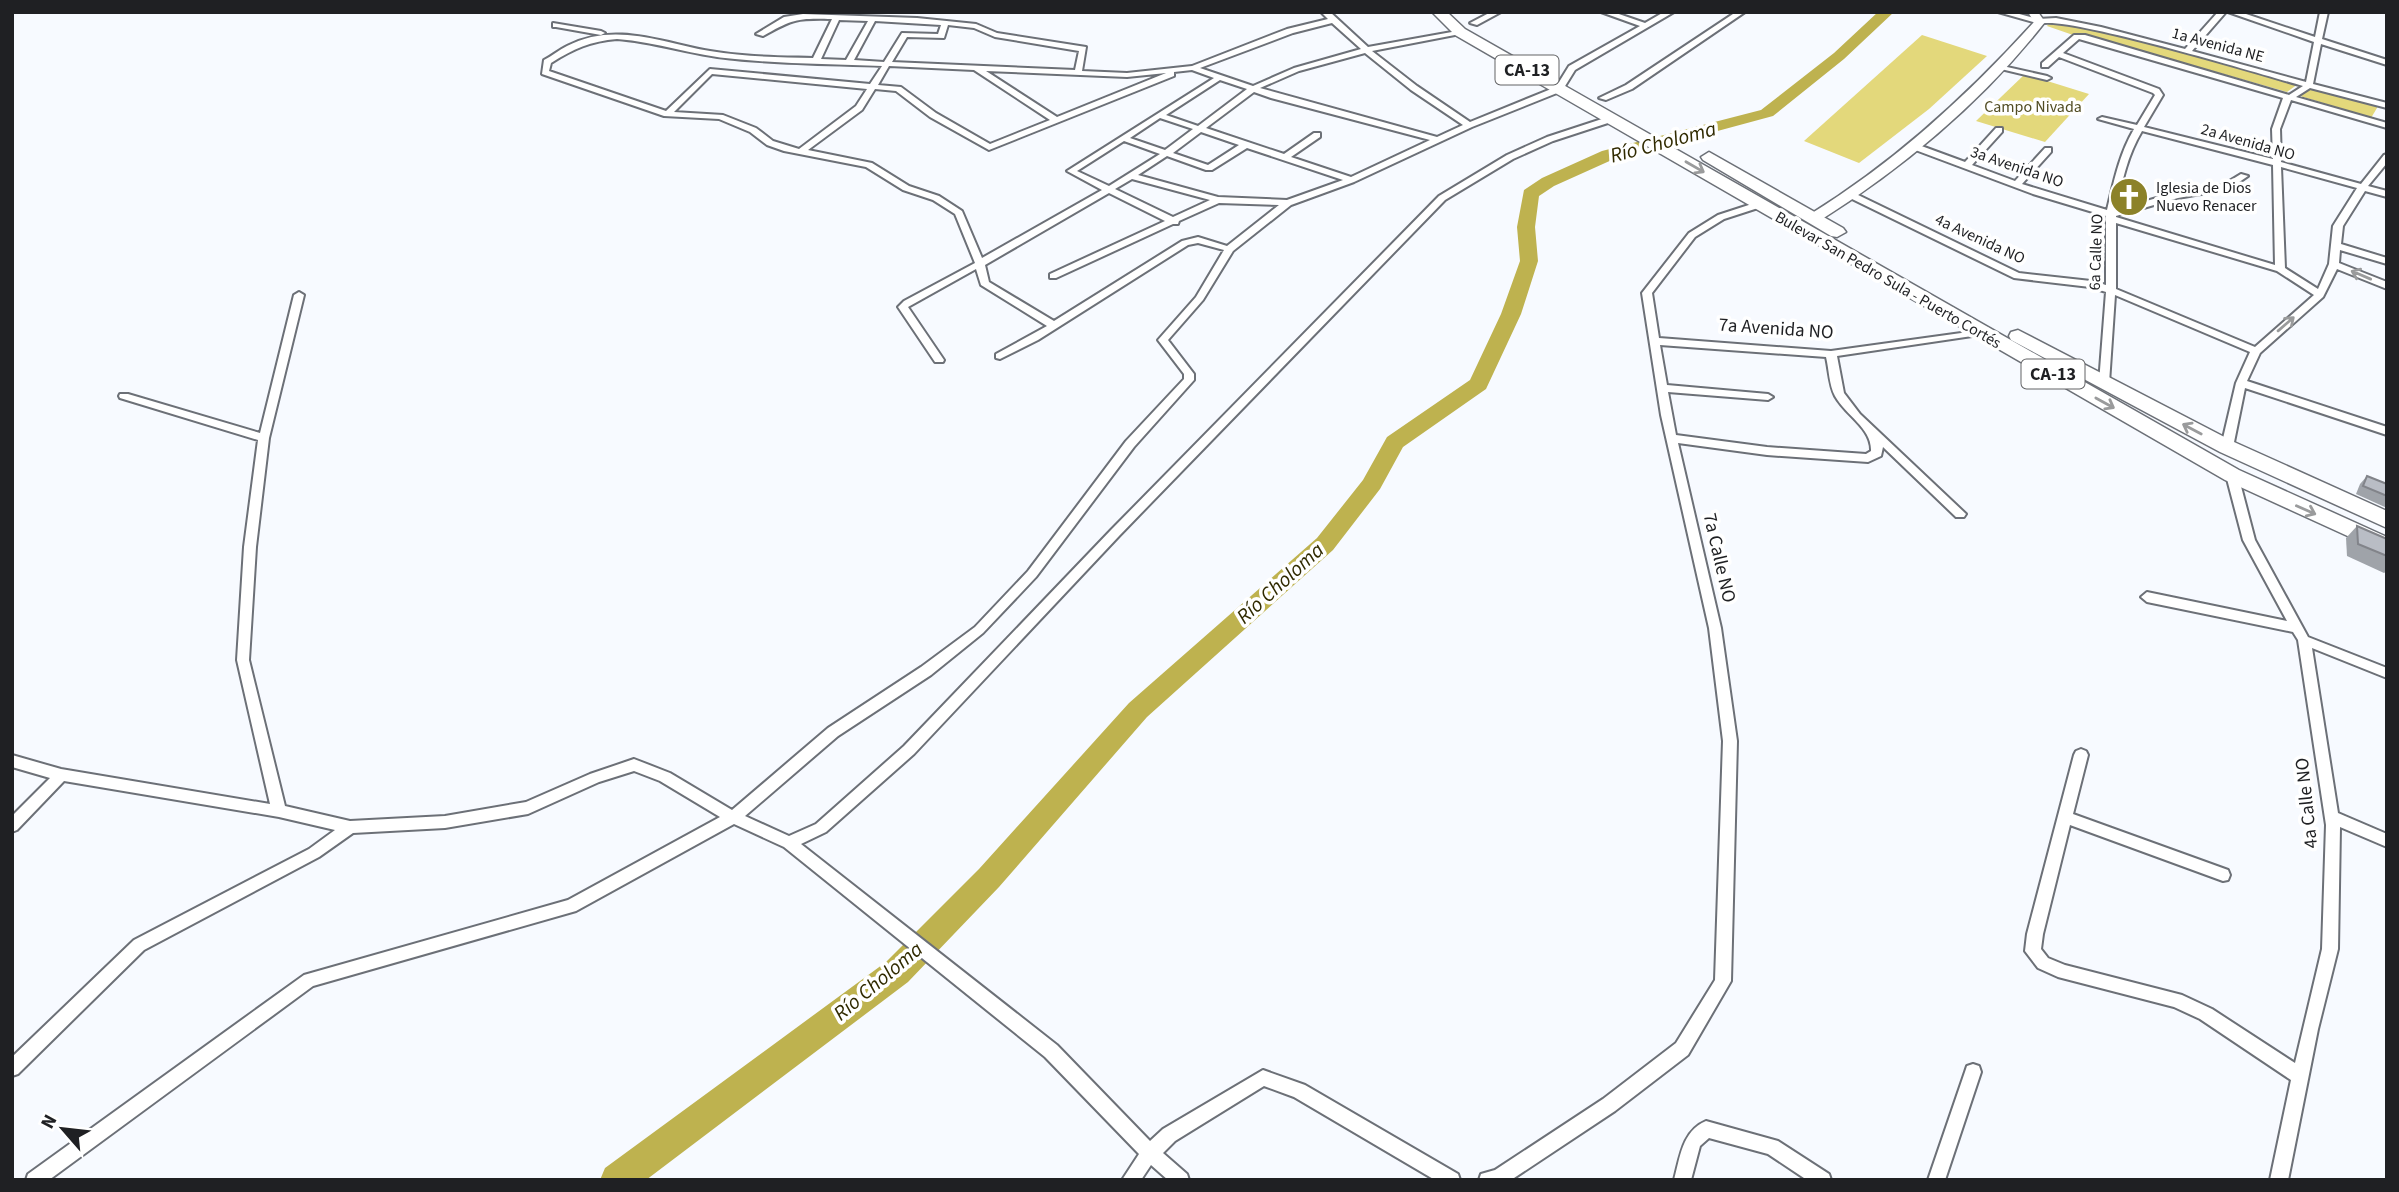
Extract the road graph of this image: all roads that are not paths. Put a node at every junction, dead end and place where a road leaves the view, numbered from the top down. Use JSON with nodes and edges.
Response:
{"nodes":[{"id":1,"x":1325,"y":12,"type":"edge"},
{"id":2,"x":1439,"y":12,"type":"edge"},
{"id":3,"x":1458,"y":12,"type":"edge"},
{"id":4,"x":1497,"y":12,"type":"edge"},
{"id":5,"x":1605,"y":12,"type":"edge"},
{"id":6,"x":1670,"y":12,"type":"edge"},
{"id":7,"x":1741,"y":12,"type":"edge"},
{"id":8,"x":2002,"y":12,"type":"edge"},
{"id":9,"x":2055,"y":12,"type":"edge"},
{"id":10,"x":2222,"y":12,"type":"edge"},
{"id":11,"x":2232,"y":12,"type":"edge"},
{"id":12,"x":2324,"y":12,"type":"edge"},
{"id":13,"x":2035,"y":18,"type":"edge"},
{"id":14,"x":835,"y":19,"type":"junction"},
{"id":15,"x":872,"y":20,"type":"junction"},
{"id":16,"x":1334,"y":20,"type":"junction"},
{"id":17,"x":945,"y":23,"type":"junction"},
{"id":18,"x":1474,"y":23,"type":"junction"},
{"id":19,"x":556,"y":25,"type":"dead end"},
{"id":20,"x":1647,"y":26,"type":"junction"},
{"id":21,"x":2101,"y":29,"type":"junction"},
{"id":22,"x":1460,"y":32,"type":"junction"},
{"id":23,"x":760,"y":34,"type":"dead end"},
{"id":24,"x":615,"y":35,"type":"junction"},
{"id":25,"x":2082,"y":37,"type":"joint"},
{"id":26,"x":2319,"y":40,"type":"junction"},
{"id":27,"x":1366,"y":50,"type":"junction"},
{"id":28,"x":2188,"y":51,"type":"junction"},
{"id":29,"x":2058,"y":54,"type":"junction"},
{"id":30,"x":819,"y":61,"type":"junction"},
{"id":31,"x":849,"y":62,"type":"junction"},
{"id":32,"x":888,"y":62,"type":"junction"},
{"id":33,"x":2387,"y":63,"type":"edge"},
{"id":34,"x":2045,"y":65,"type":"dead end"},
{"id":35,"x":975,"y":67,"type":"junction"},
{"id":36,"x":2001,"y":67,"type":"junction"},
{"id":37,"x":1188,"y":68,"type":"junction"},
{"id":38,"x":1077,"y":73,"type":"junction"},
{"id":39,"x":2047,"y":78,"type":"dead end"},
{"id":40,"x":1217,"y":79,"type":"junction"},
{"id":41,"x":809,"y":82,"type":"junction"},
{"id":42,"x":1563,"y":83,"type":"junction"},
{"id":43,"x":2304,"y":87,"type":"junction"},
{"id":44,"x":873,"y":88,"type":"junction"},
{"id":45,"x":1252,"y":89,"type":"junction"},
{"id":46,"x":2290,"y":97,"type":"junction"},
{"id":47,"x":1603,"y":98,"type":"junction"},
{"id":48,"x":2387,"y":106,"type":"edge"},
{"id":49,"x":667,"y":114,"type":"junction"},
{"id":50,"x":1159,"y":115,"type":"junction"},
{"id":51,"x":2102,"y":118,"type":"dead end"},
{"id":52,"x":1055,"y":119,"type":"junction"},
{"id":53,"x":1615,"y":121,"type":"junction"},
{"id":54,"x":1469,"y":125,"type":"junction"},
{"id":55,"x":2387,"y":125,"type":"edge"},
{"id":56,"x":2139,"y":128,"type":"junction"},
{"id":57,"x":1201,"y":129,"type":"junction"},
{"id":58,"x":1999,"y":131,"type":"dead end"},
{"id":59,"x":1317,"y":135,"type":"dead end"},
{"id":60,"x":1124,"y":138,"type":"junction"},
{"id":61,"x":1440,"y":140,"type":"junction"},
{"id":62,"x":1245,"y":145,"type":"junction"},
{"id":63,"x":1913,"y":146,"type":"junction"},
{"id":64,"x":2048,"y":150,"type":"dead end"},
{"id":65,"x":800,"y":152,"type":"junction"},
{"id":66,"x":1166,"y":154,"type":"junction"},
{"id":67,"x":2387,"y":156,"type":"edge"},
{"id":68,"x":1284,"y":158,"type":"junction"},
{"id":69,"x":2277,"y":165,"type":"junction"},
{"id":70,"x":1966,"y":166,"type":"junction"},
{"id":71,"x":1130,"y":176,"type":"junction"},
{"id":72,"x":2244,"y":176,"type":"dead end"},
{"id":73,"x":1351,"y":180,"type":"junction"},
{"id":74,"x":1736,"y":182,"type":"junction"},
{"id":75,"x":2016,"y":185,"type":"junction"},
{"id":76,"x":2362,"y":188,"type":"junction"},
{"id":77,"x":1109,"y":189,"type":"junction"},
{"id":78,"x":2387,"y":194,"type":"edge"},
{"id":79,"x":1853,"y":196,"type":"junction"},
{"id":80,"x":1218,"y":200,"type":"junction"},
{"id":81,"x":1288,"y":203,"type":"junction"},
{"id":82,"x":1758,"y":205,"type":"junction"},
{"id":83,"x":2111,"y":217,"type":"junction"},
{"id":84,"x":1814,"y":218,"type":"junction"},
{"id":85,"x":1175,"y":222,"type":"junction"},
{"id":86,"x":2337,"y":246,"type":"junction"},
{"id":87,"x":1229,"y":249,"type":"junction"},
{"id":88,"x":2387,"y":261,"type":"edge"},
{"id":89,"x":980,"y":264,"type":"junction"},
{"id":90,"x":2334,"y":264,"type":"junction"},
{"id":91,"x":2280,"y":269,"type":"junction"},
{"id":92,"x":1053,"y":276,"type":"dead end"},
{"id":93,"x":2387,"y":286,"type":"edge"},
{"id":94,"x":2111,"y":290,"type":"junction"},
{"id":95,"x":299,"y":295,"type":"dead end"},
{"id":96,"x":2320,"y":295,"type":"junction"},
{"id":97,"x":1053,"y":325,"type":"junction"},
{"id":98,"x":1979,"y":332,"type":"junction"},
{"id":99,"x":1653,"y":341,"type":"junction"},
{"id":100,"x":2256,"y":351,"type":"junction"},
{"id":101,"x":1831,"y":354,"type":"junction"},
{"id":102,"x":1000,"y":356,"type":"dead end"},
{"id":103,"x":939,"y":360,"type":"dead end"},
{"id":104,"x":2104,"y":383,"type":"junction"},
{"id":105,"x":2241,"y":383,"type":"junction"},
{"id":106,"x":1661,"y":388,"type":"junction"},
{"id":107,"x":124,"y":396,"type":"dead end"},
{"id":108,"x":1768,"y":397,"type":"dead end"},
{"id":109,"x":2387,"y":431,"type":"edge"},
{"id":110,"x":1872,"y":433,"type":"junction"},
{"id":111,"x":264,"y":438,"type":"junction"},
{"id":112,"x":1671,"y":438,"type":"junction"},
{"id":113,"x":2227,"y":447,"type":"junction"},
{"id":114,"x":2232,"y":475,"type":"junction"},
{"id":115,"x":1960,"y":514,"type":"dead end"},
{"id":116,"x":2387,"y":520,"type":"edge"},
{"id":117,"x":2387,"y":546,"type":"edge"},
{"id":118,"x":2147,"y":597,"type":"dead end"},
{"id":119,"x":2301,"y":634,"type":"junction"},
{"id":120,"x":2387,"y":673,"type":"edge"},
{"id":121,"x":2081,"y":755,"type":"dead end"},
{"id":122,"x":12,"y":761,"type":"edge"},
{"id":123,"x":61,"y":775,"type":"junction"},
{"id":124,"x":279,"y":811,"type":"junction"},
{"id":125,"x":735,"y":816,"type":"junction"},
{"id":126,"x":2331,"y":816,"type":"junction"},
{"id":127,"x":2065,"y":817,"type":"junction"},
{"id":128,"x":12,"y":826,"type":"edge"},
{"id":129,"x":350,"y":827,"type":"junction"},
{"id":130,"x":2387,"y":841,"type":"edge"},
{"id":131,"x":789,"y":843,"type":"junction"},
{"id":132,"x":2223,"y":875,"type":"dead end"},
{"id":133,"x":12,"y":1068,"type":"edge"},
{"id":134,"x":1973,"y":1072,"type":"dead end"},
{"id":135,"x":2300,"y":1076,"type":"junction"},
{"id":136,"x":1150,"y":1153,"type":"junction"},
{"id":137,"x":34,"y":1180,"type":"edge"},
{"id":138,"x":1130,"y":1180,"type":"edge"},
{"id":139,"x":1181,"y":1180,"type":"edge"},
{"id":140,"x":1452,"y":1180,"type":"edge"},
{"id":141,"x":1487,"y":1180,"type":"edge"},
{"id":142,"x":1682,"y":1180,"type":"edge"},
{"id":143,"x":1823,"y":1180,"type":"edge"},
{"id":144,"x":1936,"y":1180,"type":"edge"},
{"id":145,"x":2279,"y":1180,"type":"edge"}],
"edges":[{"from":1,"to":16,"type":"street"},
{"from":2,"to":22,"type":"highway","name":"Bulevar San Pedro Sula - Puerto Cortés","number":"CA-13"},
{"from":3,"to":18,"type":"highway","name":"Bulevar San Pedro Sula - Puerto Cortés","number":"CA-13"},
{"from":4,"to":18,"type":"street"},
{"from":5,"to":20,"type":"street"},
{"from":6,"to":20,"type":"street"},
{"from":7,"to":47,"type":"street"},
{"from":8,"to":13,"type":"street"},
{"from":9,"to":21,"type":"street"},
{"from":10,"to":28,"type":"street"},
{"from":11,"to":26,"type":"street","name":"1a Avenida NE"},
{"from":12,"to":26,"type":"street"},
{"from":13,"to":21,"type":"street","name":"1a Avenida NE"},
{"from":13,"to":36,"type":"street"},
{"from":14,"to":15,"type":"street"},
{"from":14,"to":23,"type":"street"},
{"from":14,"to":30,"type":"street"},
{"from":15,"to":17,"type":"street"},
{"from":15,"to":31,"type":"street"},
{"from":16,"to":27,"type":"street"},
{"from":16,"to":37,"type":"street"},
{"from":17,"to":32,"type":"street"},
{"from":17,"to":38,"type":"street"},
{"from":18,"to":42,"type":"highway","name":"Bulevar San Pedro Sula - Puerto Cortés","number":"CA-13"},
{"from":19,"to":24,"type":"street"},
{"from":20,"to":42,"type":"street"},
{"from":21,"to":28,"type":"street","name":"1a Avenida NE"},
{"from":22,"to":27,"type":"street"},
{"from":22,"to":42,"type":"highway","name":"Bulevar San Pedro Sula - Puerto Cortés","number":"CA-13"},
{"from":24,"to":30,"type":"street"},
{"from":24,"to":49,"type":"street"},
{"from":25,"to":29,"type":"street"},
{"from":25,"to":46,"type":"street"},
{"from":26,"to":33,"type":"street","name":"1a Avenida NE"},
{"from":26,"to":43,"type":"street"},
{"from":27,"to":45,"type":"street"},
{"from":27,"to":54,"type":"street"},
{"from":28,"to":43,"type":"street","name":"1a Avenida NE"},
{"from":29,"to":34,"type":"street"},
{"from":29,"to":56,"type":"street","name":"6a Calle NO"},
{"from":30,"to":31,"type":"street"},
{"from":30,"to":41,"type":"street"},
{"from":31,"to":32,"type":"street"},
{"from":32,"to":35,"type":"street"},
{"from":32,"to":44,"type":"street"},
{"from":35,"to":38,"type":"street"},
{"from":35,"to":52,"type":"street"},
{"from":36,"to":39,"type":"street"},
{"from":36,"to":63,"type":"street"},
{"from":37,"to":38,"type":"street"},
{"from":37,"to":40,"type":"street"},
{"from":37,"to":52,"type":"street"},
{"from":40,"to":45,"type":"street"},
{"from":40,"to":50,"type":"street"},
{"from":41,"to":44,"type":"street"},
{"from":41,"to":49,"type":"street"},
{"from":42,"to":47,"type":"highway","name":"Bulevar San Pedro Sula - Puerto Cortés","number":"CA-13"},
{"from":42,"to":53,"type":"highway","name":"Bulevar San Pedro Sula - Puerto Cortés","number":"CA-13"},
{"from":42,"to":54,"type":"street"},
{"from":43,"to":46,"type":"street"},
{"from":43,"to":48,"type":"street","name":"1a Avenida NE"},
{"from":44,"to":52,"type":"street"},
{"from":44,"to":65,"type":"street"},
{"from":45,"to":57,"type":"street"},
{"from":45,"to":61,"type":"street"},
{"from":46,"to":55,"type":"street"},
{"from":46,"to":69,"type":"street"},
{"from":47,"to":74,"type":"highway","name":"Bulevar San Pedro Sula - Puerto Cortés","number":"CA-13"},
{"from":49,"to":65,"type":"street"},
{"from":50,"to":57,"type":"street"},
{"from":50,"to":60,"type":"street"},
{"from":51,"to":56,"type":"street","name":"2a Avenida NO"},
{"from":53,"to":74,"type":"highway","name":"Bulevar San Pedro Sula - Puerto Cortés","number":"CA-13","one_way":true},
{"from":53,"to":131,"type":"street"},
{"from":54,"to":61,"type":"street"},
{"from":56,"to":69,"type":"street","name":"2a Avenida NO"},
{"from":56,"to":83,"type":"street","name":"6a Calle NO"},
{"from":57,"to":62,"type":"street"},
{"from":57,"to":66,"type":"street"},
{"from":58,"to":70,"type":"street"},
{"from":59,"to":68,"type":"street"},
{"from":60,"to":66,"type":"street"},
{"from":60,"to":77,"type":"street"},
{"from":61,"to":73,"type":"street"},
{"from":62,"to":66,"type":"street"},
{"from":62,"to":68,"type":"street"},
{"from":63,"to":70,"type":"street","name":"3a Avenida NO"},
{"from":63,"to":79,"type":"street"},
{"from":64,"to":75,"type":"street"},
{"from":65,"to":89,"type":"street"},
{"from":66,"to":71,"type":"street"},
{"from":67,"to":76,"type":"street"},
{"from":68,"to":73,"type":"street"},
{"from":69,"to":76,"type":"street","name":"2a Avenida NO"},
{"from":69,"to":91,"type":"street"},
{"from":70,"to":75,"type":"street","name":"3a Avenida NO"},
{"from":71,"to":77,"type":"street"},
{"from":71,"to":80,"type":"street"},
{"from":72,"to":83,"type":"street"},
{"from":73,"to":81,"type":"street"},
{"from":74,"to":82,"type":"highway","name":"Bulevar San Pedro Sula - Puerto Cortés","number":"CA-13"},
{"from":74,"to":84,"type":"highway","name":"Bulevar San Pedro Sula - Puerto Cortés"},
{"from":75,"to":83,"type":"street","name":"3a Avenida NO"},
{"from":76,"to":78,"type":"street","name":"2a Avenida NO"},
{"from":76,"to":86,"type":"street"},
{"from":77,"to":85,"type":"street"},
{"from":77,"to":89,"type":"street"},
{"from":79,"to":84,"type":"street"},
{"from":79,"to":94,"type":"street","name":"4a Avenida NO"},
{"from":80,"to":81,"type":"street"},
{"from":80,"to":85,"type":"street"},
{"from":81,"to":87,"type":"street"},
{"from":82,"to":98,"type":"highway","name":"Bulevar San Pedro Sula - Puerto Cortés","number":"CA-13"},
{"from":82,"to":99,"type":"street","name":"7a Calle NO"},
{"from":83,"to":91,"type":"street","name":"3a Avenida NO"},
{"from":83,"to":94,"type":"street","name":"6a Calle NO"},
{"from":84,"to":104,"type":"highway","name":"Bulevar San Pedro Sula - Puerto Cortés","number":"CA-13"},
{"from":85,"to":92,"type":"street"},
{"from":86,"to":88,"type":"street"},
{"from":86,"to":90,"type":"street"},
{"from":87,"to":97,"type":"street"},
{"from":87,"to":125,"type":"street"},
{"from":89,"to":97,"type":"street"},
{"from":89,"to":103,"type":"street"},
{"from":93,"to":90,"type":"street","one_way":true},
{"from":90,"to":96,"type":"street"},
{"from":91,"to":96,"type":"street","name":"3a Avenida NO"},
{"from":94,"to":100,"type":"street","name":"4a Avenida NO"},
{"from":94,"to":104,"type":"street","name":"6a Calle NO"},
{"from":95,"to":111,"type":"street"},
{"from":100,"to":96,"type":"street","one_way":true},
{"from":97,"to":102,"type":"street"},
{"from":98,"to":101,"type":"street","name":"7a Avenida NO"},
{"from":98,"to":114,"type":"highway","name":"Bulevar San Pedro Sula - Puerto Cortés","number":"CA-13","one_way":true},
{"from":99,"to":101,"type":"street","name":"7a Avenida NO"},
{"from":99,"to":106,"type":"street","name":"7a Calle NO"},
{"from":100,"to":105,"type":"street"},
{"from":101,"to":110,"type":"street"},
{"from":113,"to":104,"type":"highway","name":"Bulevar San Pedro Sula - Puerto Cortés","number":"CA-13","one_way":true},
{"from":105,"to":109,"type":"street"},
{"from":105,"to":113,"type":"street"},
{"from":106,"to":108,"type":"street"},
{"from":106,"to":112,"type":"street","name":"7a Calle NO"},
{"from":107,"to":111,"type":"street"},
{"from":110,"to":112,"type":"street"},
{"from":110,"to":115,"type":"street"},
{"from":111,"to":124,"type":"street"},
{"from":112,"to":141,"type":"street","name":"7a Calle NO"},
{"from":113,"to":116,"type":"highway","name":"Bulevar San Pedro Sula - Puerto Cortés","number":"CA-13"},
{"from":114,"to":117,"type":"highway","name":"Bulevar San Pedro Sula - Puerto Cortés","number":"CA-13","one_way":true},
{"from":114,"to":119,"type":"street","name":"4a Calle NO"},
{"from":118,"to":119,"type":"street"},
{"from":119,"to":120,"type":"street"},
{"from":119,"to":126,"type":"street","name":"4a Calle NO"},
{"from":121,"to":127,"type":"street"},
{"from":122,"to":123,"type":"street"},
{"from":123,"to":124,"type":"street"},
{"from":123,"to":128,"type":"street"},
{"from":124,"to":129,"type":"street"},
{"from":125,"to":129,"type":"street"},
{"from":125,"to":131,"type":"street"},
{"from":125,"to":137,"type":"street"},
{"from":126,"to":130,"type":"street"},
{"from":126,"to":135,"type":"street","name":"4a Calle NO"},
{"from":127,"to":132,"type":"street"},
{"from":127,"to":135,"type":"street"},
{"from":129,"to":133,"type":"street"},
{"from":131,"to":136,"type":"street"},
{"from":134,"to":144,"type":"street"},
{"from":135,"to":145,"type":"street","name":"4a Calle NO"},
{"from":136,"to":138,"type":"street"},
{"from":136,"to":139,"type":"street"},
{"from":136,"to":140,"type":"street"},
{"from":142,"to":143,"type":"street"}]}
